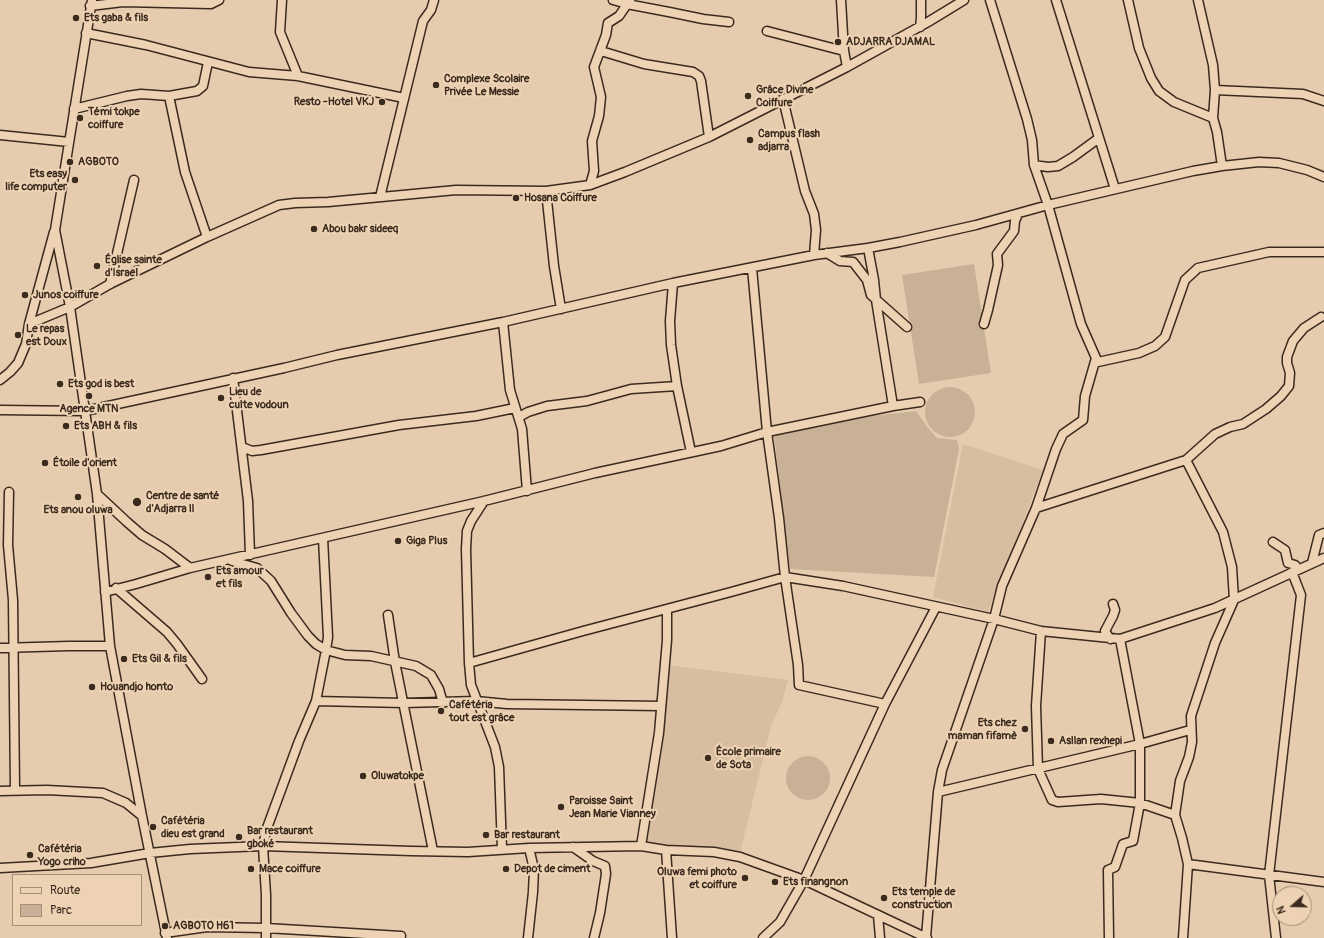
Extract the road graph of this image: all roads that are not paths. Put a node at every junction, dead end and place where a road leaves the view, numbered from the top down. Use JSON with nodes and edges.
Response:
{"nodes":[{"id":1,"x":219,"y":0,"type":"edge"},
{"id":2,"x":282,"y":0,"type":"edge"},
{"id":3,"x":434,"y":0,"type":"edge"},
{"id":4,"x":612,"y":0,"type":"edge"},
{"id":5,"x":841,"y":0,"type":"edge"},
{"id":6,"x":921,"y":0,"type":"edge"},
{"id":7,"x":964,"y":0,"type":"edge"},
{"id":8,"x":990,"y":0,"type":"edge"},
{"id":9,"x":1056,"y":0,"type":"edge"},
{"id":10,"x":1128,"y":0,"type":"edge"},
{"id":11,"x":1198,"y":0,"type":"edge"},
{"id":12,"x":629,"y":2,"type":"edge"},
{"id":13,"x":91,"y":3,"type":"edge"},
{"id":14,"x":729,"y":22,"type":"dead end"},
{"id":15,"x":920,"y":26,"type":"junction"},
{"id":16,"x":767,"y":31,"type":"dead end"},
{"id":17,"x":86,"y":34,"type":"junction"},
{"id":18,"x":601,"y":51,"type":"junction"},
{"id":19,"x":844,"y":51,"type":"junction"},
{"id":20,"x":208,"y":62,"type":"junction"},
{"id":21,"x":846,"y":67,"type":"junction"},
{"id":22,"x":298,"y":76,"type":"junction"},
{"id":23,"x":1215,"y":90,"type":"junction"},
{"id":24,"x":169,"y":96,"type":"junction"},
{"id":25,"x":404,"y":98,"type":"junction"},
{"id":26,"x":783,"y":98,"type":"junction"},
{"id":27,"x":1324,"y":101,"type":"edge"},
{"id":28,"x":74,"y":109,"type":"junction"},
{"id":29,"x":1213,"y":118,"type":"junction"},
{"id":30,"x":0,"y":135,"type":"edge"},
{"id":31,"x":709,"y":137,"type":"junction"},
{"id":32,"x":1099,"y":138,"type":"junction"},
{"id":33,"x":69,"y":142,"type":"junction"},
{"id":34,"x":1034,"y":165,"type":"junction"},
{"id":35,"x":1222,"y":166,"type":"junction"},
{"id":36,"x":1324,"y":177,"type":"edge"},
{"id":37,"x":134,"y":180,"type":"dead end"},
{"id":38,"x":590,"y":185,"type":"junction"},
{"id":39,"x":1115,"y":189,"type":"junction"},
{"id":40,"x":546,"y":191,"type":"junction"},
{"id":41,"x":380,"y":197,"type":"junction"},
{"id":42,"x":1048,"y":205,"type":"junction"},
{"id":43,"x":1018,"y":214,"type":"junction"},
{"id":44,"x":55,"y":230,"type":"junction"},
{"id":45,"x":206,"y":237,"type":"junction"},
{"id":46,"x":868,"y":248,"type":"junction"},
{"id":47,"x":1324,"y":252,"type":"edge"},
{"id":48,"x":827,"y":254,"type":"junction"},
{"id":49,"x":814,"y":255,"type":"junction"},
{"id":50,"x":752,"y":268,"type":"junction"},
{"id":51,"x":673,"y":283,"type":"junction"},
{"id":52,"x":110,"y":284,"type":"junction"},
{"id":53,"x":876,"y":300,"type":"junction"},
{"id":54,"x":70,"y":307,"type":"junction"},
{"id":55,"x":561,"y":309,"type":"junction"},
{"id":56,"x":1321,"y":317,"type":"dead end"},
{"id":57,"x":503,"y":322,"type":"junction"},
{"id":58,"x":29,"y":324,"type":"junction"},
{"id":59,"x":984,"y":324,"type":"dead end"},
{"id":60,"x":907,"y":327,"type":"dead end"},
{"id":61,"x":1096,"y":358,"type":"junction"},
{"id":62,"x":233,"y":378,"type":"junction"},
{"id":63,"x":0,"y":380,"type":"edge"},
{"id":64,"x":677,"y":386,"type":"junction"},
{"id":65,"x":920,"y":402,"type":"dead end"},
{"id":66,"x":893,"y":406,"type":"junction"},
{"id":67,"x":515,"y":408,"type":"junction"},
{"id":68,"x":0,"y":410,"type":"edge"},
{"id":69,"x":86,"y":411,"type":"junction"},
{"id":70,"x":519,"y":417,"type":"junction"},
{"id":71,"x":767,"y":432,"type":"junction"},
{"id":72,"x":242,"y":447,"type":"junction"},
{"id":73,"x":691,"y":452,"type":"junction"},
{"id":74,"x":1186,"y":460,"type":"junction"},
{"id":75,"x":528,"y":490,"type":"junction"},
{"id":76,"x":10,"y":492,"type":"dead end"},
{"id":77,"x":98,"y":494,"type":"junction"},
{"id":78,"x":484,"y":501,"type":"junction"},
{"id":79,"x":1036,"y":508,"type":"junction"},
{"id":80,"x":1324,"y":533,"type":"edge"},
{"id":81,"x":323,"y":538,"type":"junction"},
{"id":82,"x":1273,"y":542,"type":"dead end"},
{"id":83,"x":250,"y":555,"type":"junction"},
{"id":84,"x":1324,"y":558,"type":"edge"},
{"id":85,"x":229,"y":560,"type":"junction"},
{"id":86,"x":1312,"y":563,"type":"junction"},
{"id":87,"x":190,"y":568,"type":"junction"},
{"id":88,"x":1295,"y":570,"type":"junction"},
{"id":89,"x":785,"y":577,"type":"junction"},
{"id":90,"x":116,"y":588,"type":"junction"},
{"id":91,"x":105,"y":592,"type":"junction"},
{"id":92,"x":1234,"y":600,"type":"junction"},
{"id":93,"x":1113,"y":604,"type":"dead end"},
{"id":94,"x":936,"y":606,"type":"junction"},
{"id":95,"x":667,"y":609,"type":"junction"},
{"id":96,"x":388,"y":615,"type":"dead end"},
{"id":97,"x":994,"y":619,"type":"junction"},
{"id":98,"x":1041,"y":631,"type":"junction"},
{"id":99,"x":1110,"y":639,"type":"junction"},
{"id":100,"x":1120,"y":639,"type":"junction"},
{"id":101,"x":110,"y":646,"type":"junction"},
{"id":102,"x":0,"y":648,"type":"edge"},
{"id":103,"x":14,"y":648,"type":"junction"},
{"id":104,"x":326,"y":650,"type":"junction"},
{"id":105,"x":395,"y":662,"type":"junction"},
{"id":106,"x":469,"y":663,"type":"junction"},
{"id":107,"x":202,"y":679,"type":"dead end"},
{"id":108,"x":316,"y":701,"type":"junction"},
{"id":109,"x":476,"y":701,"type":"junction"},
{"id":110,"x":404,"y":703,"type":"junction"},
{"id":111,"x":443,"y":703,"type":"junction"},
{"id":112,"x":885,"y":704,"type":"junction"},
{"id":113,"x":661,"y":706,"type":"junction"},
{"id":114,"x":1190,"y":730,"type":"junction"},
{"id":115,"x":1140,"y":744,"type":"junction"},
{"id":116,"x":1038,"y":769,"type":"junction"},
{"id":117,"x":15,"y":790,"type":"junction"},
{"id":118,"x":0,"y":791,"type":"edge"},
{"id":119,"x":938,"y":792,"type":"junction"},
{"id":120,"x":1140,"y":803,"type":"junction"},
{"id":121,"x":1175,"y":815,"type":"junction"},
{"id":122,"x":142,"y":816,"type":"junction"},
{"id":123,"x":263,"y":846,"type":"junction"},
{"id":124,"x":641,"y":846,"type":"junction"},
{"id":125,"x":574,"y":847,"type":"junction"},
{"id":126,"x":530,"y":848,"type":"junction"},
{"id":127,"x":502,"y":849,"type":"junction"},
{"id":128,"x":666,"y":850,"type":"junction"},
{"id":129,"x":433,"y":851,"type":"junction"},
{"id":130,"x":150,"y":853,"type":"junction"},
{"id":131,"x":1188,"y":864,"type":"junction"},
{"id":132,"x":0,"y":868,"type":"edge"},
{"id":133,"x":1269,"y":874,"type":"junction"},
{"id":134,"x":804,"y":880,"type":"junction"},
{"id":135,"x":1324,"y":882,"type":"edge"},
{"id":136,"x":878,"y":915,"type":"junction"},
{"id":137,"x":266,"y":928,"type":"junction"},
{"id":138,"x":166,"y":935,"type":"edge"},
{"id":139,"x":401,"y":936,"type":"dead end"},
{"id":140,"x":266,"y":938,"type":"edge"},
{"id":141,"x":528,"y":938,"type":"edge"},
{"id":142,"x":594,"y":938,"type":"edge"},
{"id":143,"x":672,"y":938,"type":"edge"},
{"id":144,"x":763,"y":938,"type":"edge"},
{"id":145,"x":880,"y":938,"type":"edge"},
{"id":146,"x":927,"y":938,"type":"edge"},
{"id":147,"x":1109,"y":938,"type":"edge"},
{"id":148,"x":1183,"y":938,"type":"edge"},
{"id":149,"x":1276,"y":938,"type":"edge"}],
"edges":[{"from":1,"to":13,"type":"street"},
{"from":2,"to":22,"type":"street"},
{"from":3,"to":25,"type":"street"},
{"from":4,"to":12,"type":"street"},
{"from":5,"to":19,"type":"street"},
{"from":6,"to":15,"type":"street"},
{"from":7,"to":15,"type":"street"},
{"from":8,"to":34,"type":"street"},
{"from":9,"to":32,"type":"street"},
{"from":10,"to":29,"type":"street"},
{"from":11,"to":23,"type":"street"},
{"from":12,"to":14,"type":"street"},
{"from":12,"to":18,"type":"street"},
{"from":13,"to":17,"type":"street"},
{"from":15,"to":21,"type":"street"},
{"from":16,"to":19,"type":"street"},
{"from":17,"to":20,"type":"street"},
{"from":17,"to":28,"type":"street"},
{"from":18,"to":31,"type":"street"},
{"from":18,"to":38,"type":"street"},
{"from":19,"to":21,"type":"street"},
{"from":20,"to":22,"type":"street"},
{"from":20,"to":24,"type":"street"},
{"from":21,"to":26,"type":"street"},
{"from":22,"to":25,"type":"street"},
{"from":23,"to":27,"type":"street"},
{"from":23,"to":29,"type":"street"},
{"from":24,"to":28,"type":"street"},
{"from":24,"to":45,"type":"street"},
{"from":25,"to":41,"type":"street"},
{"from":26,"to":31,"type":"street"},
{"from":26,"to":49,"type":"street"},
{"from":28,"to":33,"type":"street"},
{"from":29,"to":35,"type":"street"},
{"from":30,"to":33,"type":"street"},
{"from":31,"to":38,"type":"street"},
{"from":32,"to":34,"type":"street"},
{"from":32,"to":39,"type":"street"},
{"from":33,"to":44,"type":"street"},
{"from":34,"to":42,"type":"street"},
{"from":35,"to":36,"type":"street"},
{"from":35,"to":39,"type":"street"},
{"from":37,"to":52,"type":"street"},
{"from":38,"to":40,"type":"street"},
{"from":39,"to":42,"type":"street"},
{"from":40,"to":41,"type":"street"},
{"from":40,"to":55,"type":"street"},
{"from":41,"to":45,"type":"street"},
{"from":42,"to":43,"type":"street"},
{"from":42,"to":61,"type":"street"},
{"from":43,"to":46,"type":"street"},
{"from":43,"to":59,"type":"street"},
{"from":44,"to":54,"type":"street"},
{"from":44,"to":58,"type":"street"},
{"from":45,"to":52,"type":"street"},
{"from":46,"to":48,"type":"street"},
{"from":46,"to":53,"type":"street"},
{"from":47,"to":61,"type":"street"},
{"from":48,"to":49,"type":"street"},
{"from":48,"to":53,"type":"street"},
{"from":49,"to":50,"type":"street"},
{"from":50,"to":51,"type":"street"},
{"from":50,"to":71,"type":"street"},
{"from":51,"to":55,"type":"street"},
{"from":51,"to":64,"type":"street"},
{"from":52,"to":54,"type":"street"},
{"from":53,"to":60,"type":"street"},
{"from":53,"to":66,"type":"street"},
{"from":54,"to":58,"type":"street"},
{"from":54,"to":69,"type":"street"},
{"from":55,"to":57,"type":"street"},
{"from":56,"to":74,"type":"street"},
{"from":57,"to":62,"type":"street"},
{"from":57,"to":67,"type":"street"},
{"from":58,"to":63,"type":"street"},
{"from":61,"to":79,"type":"street"},
{"from":62,"to":69,"type":"street"},
{"from":62,"to":72,"type":"street"},
{"from":64,"to":70,"type":"street"},
{"from":64,"to":73,"type":"street"},
{"from":65,"to":66,"type":"street"},
{"from":66,"to":71,"type":"street"},
{"from":67,"to":70,"type":"street"},
{"from":67,"to":72,"type":"street"},
{"from":68,"to":69,"type":"street"},
{"from":69,"to":77,"type":"street"},
{"from":70,"to":75,"type":"street"},
{"from":71,"to":73,"type":"street"},
{"from":71,"to":89,"type":"street"},
{"from":72,"to":83,"type":"street"},
{"from":73,"to":75,"type":"street"},
{"from":74,"to":79,"type":"street"},
{"from":74,"to":92,"type":"street"},
{"from":75,"to":78,"type":"street"},
{"from":76,"to":103,"type":"street"},
{"from":77,"to":87,"type":"street"},
{"from":77,"to":91,"type":"street"},
{"from":78,"to":81,"type":"street"},
{"from":78,"to":106,"type":"street"},
{"from":79,"to":97,"type":"street"},
{"from":80,"to":86,"type":"street"},
{"from":81,"to":83,"type":"street"},
{"from":81,"to":104,"type":"street"},
{"from":82,"to":88,"type":"street"},
{"from":83,"to":85,"type":"street"},
{"from":84,"to":86,"type":"street"},
{"from":85,"to":87,"type":"street"},
{"from":85,"to":104,"type":"street"},
{"from":86,"to":88,"type":"street"},
{"from":87,"to":90,"type":"street"},
{"from":88,"to":92,"type":"street"},
{"from":88,"to":133,"type":"street"},
{"from":89,"to":94,"type":"street"},
{"from":89,"to":95,"type":"street"},
{"from":89,"to":112,"type":"street"},
{"from":90,"to":91,"type":"street"},
{"from":90,"to":107,"type":"street"},
{"from":91,"to":101,"type":"street"},
{"from":92,"to":100,"type":"street"},
{"from":92,"to":114,"type":"street"},
{"from":93,"to":99,"type":"street"},
{"from":94,"to":97,"type":"street"},
{"from":94,"to":112,"type":"street"},
{"from":95,"to":106,"type":"street"},
{"from":95,"to":113,"type":"street"},
{"from":96,"to":105,"type":"street"},
{"from":97,"to":98,"type":"street"},
{"from":97,"to":119,"type":"street"},
{"from":98,"to":99,"type":"street"},
{"from":98,"to":116,"type":"street"},
{"from":99,"to":100,"type":"street"},
{"from":100,"to":115,"type":"street"},
{"from":101,"to":103,"type":"street"},
{"from":101,"to":122,"type":"street"},
{"from":102,"to":103,"type":"street"},
{"from":103,"to":117,"type":"street"},
{"from":104,"to":105,"type":"street"},
{"from":104,"to":108,"type":"street"},
{"from":105,"to":110,"type":"street"},
{"from":105,"to":111,"type":"street"},
{"from":106,"to":109,"type":"street"},
{"from":108,"to":110,"type":"street"},
{"from":108,"to":123,"type":"street"},
{"from":109,"to":111,"type":"street"},
{"from":109,"to":113,"type":"street"},
{"from":109,"to":127,"type":"street"},
{"from":110,"to":111,"type":"street"},
{"from":110,"to":129,"type":"street"},
{"from":112,"to":134,"type":"street"},
{"from":113,"to":124,"type":"street"},
{"from":114,"to":115,"type":"street"},
{"from":114,"to":121,"type":"street"},
{"from":115,"to":116,"type":"street"},
{"from":115,"to":120,"type":"street"},
{"from":116,"to":119,"type":"street"},
{"from":116,"to":120,"type":"street"},
{"from":117,"to":118,"type":"street"},
{"from":117,"to":122,"type":"street"},
{"from":119,"to":146,"type":"street"},
{"from":120,"to":121,"type":"street"},
{"from":120,"to":147,"type":"street"},
{"from":121,"to":131,"type":"street"},
{"from":122,"to":130,"type":"street"},
{"from":123,"to":129,"type":"street"},
{"from":123,"to":130,"type":"street"},
{"from":123,"to":137,"type":"street"},
{"from":124,"to":125,"type":"street"},
{"from":124,"to":128,"type":"street"},
{"from":125,"to":126,"type":"street"},
{"from":125,"to":142,"type":"street"},
{"from":126,"to":127,"type":"street"},
{"from":126,"to":141,"type":"street"},
{"from":127,"to":129,"type":"street"},
{"from":128,"to":134,"type":"street"},
{"from":128,"to":143,"type":"street"},
{"from":130,"to":132,"type":"street"},
{"from":130,"to":138,"type":"street"},
{"from":131,"to":133,"type":"street"},
{"from":131,"to":148,"type":"street"},
{"from":133,"to":135,"type":"street"},
{"from":133,"to":149,"type":"street"},
{"from":134,"to":136,"type":"street"},
{"from":134,"to":144,"type":"street"},
{"from":136,"to":145,"type":"street"},
{"from":136,"to":146,"type":"street"},
{"from":137,"to":138,"type":"street"},
{"from":137,"to":139,"type":"street"},
{"from":137,"to":140,"type":"street"}]}
